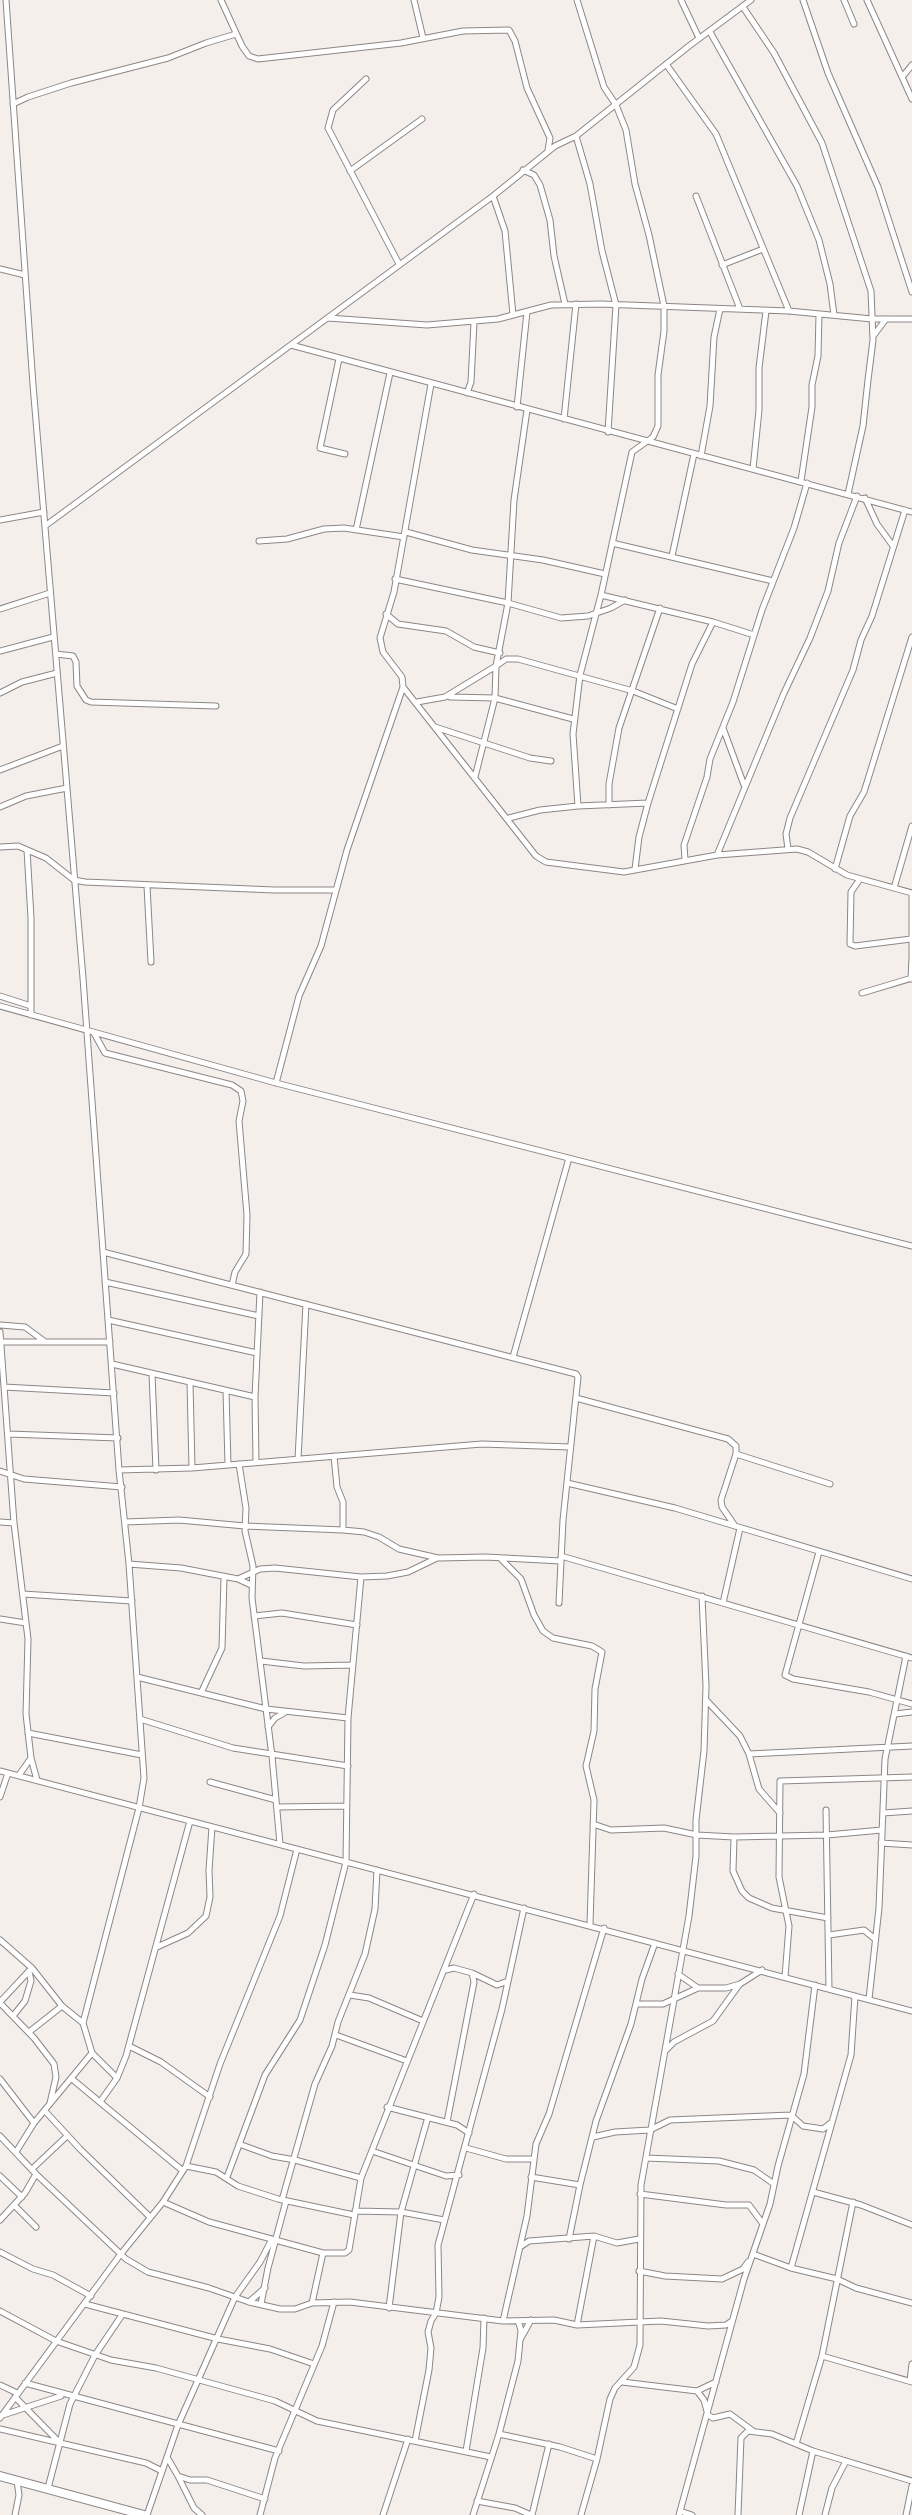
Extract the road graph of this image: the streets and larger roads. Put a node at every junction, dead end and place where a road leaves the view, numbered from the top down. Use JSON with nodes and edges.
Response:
{"nodes":[{"id":1,"x":6,"y":0,"type":"edge"},
{"id":2,"x":221,"y":0,"type":"edge"},
{"id":3,"x":414,"y":0,"type":"edge"},
{"id":4,"x":577,"y":0,"type":"edge"},
{"id":5,"x":681,"y":0,"type":"edge"},
{"id":6,"x":751,"y":0,"type":"edge"},
{"id":7,"x":803,"y":0,"type":"edge"},
{"id":8,"x":844,"y":0,"type":"edge"},
{"id":9,"x":867,"y":0,"type":"edge"},
{"id":10,"x":743,"y":7,"type":"junction"},
{"id":11,"x":854,"y":24,"type":"dead end"},
{"id":12,"x":710,"y":32,"type":"junction"},
{"id":13,"x":236,"y":34,"type":"junction"},
{"id":14,"x":423,"y":38,"type":"junction"},
{"id":15,"x":699,"y":38,"type":"junction"},
{"id":16,"x":666,"y":64,"type":"junction"},
{"id":17,"x":912,"y":65,"type":"edge"},
{"id":18,"x":903,"y":77,"type":"junction"},
{"id":19,"x":366,"y":79,"type":"dead end"},
{"id":20,"x":912,"y":99,"type":"edge"},
{"id":21,"x":13,"y":104,"type":"junction"},
{"id":22,"x":616,"y":105,"type":"junction"},
{"id":23,"x":422,"y":119,"type":"dead end"},
{"id":24,"x":576,"y":136,"type":"junction"},
{"id":25,"x":550,"y":138,"type":"junction"},
{"id":26,"x":561,"y":144,"type":"junction"},
{"id":27,"x":548,"y":151,"type":"junction"},
{"id":28,"x":523,"y":170,"type":"junction"},
{"id":29,"x":350,"y":171,"type":"junction"},
{"id":30,"x":493,"y":196,"type":"junction"},
{"id":31,"x":696,"y":196,"type":"dead end"},
{"id":32,"x":763,"y":249,"type":"junction"},
{"id":33,"x":399,"y":264,"type":"junction"},
{"id":34,"x":722,"y":265,"type":"junction"},
{"id":35,"x":0,"y":269,"type":"edge"},
{"id":36,"x":25,"y":275,"type":"junction"},
{"id":37,"x":912,"y":292,"type":"edge"},
{"id":38,"x":565,"y":304,"type":"junction"},
{"id":39,"x":576,"y":304,"type":"junction"},
{"id":40,"x":616,"y":305,"type":"junction"},
{"id":41,"x":664,"y":306,"type":"junction"},
{"id":42,"x":720,"y":309,"type":"junction"},
{"id":43,"x":740,"y":309,"type":"junction"},
{"id":44,"x":766,"y":311,"type":"junction"},
{"id":45,"x":789,"y":311,"type":"junction"},
{"id":46,"x":527,"y":312,"type":"junction"},
{"id":47,"x":819,"y":314,"type":"junction"},
{"id":48,"x":513,"y":315,"type":"junction"},
{"id":49,"x":834,"y":315,"type":"junction"},
{"id":50,"x":327,"y":318,"type":"junction"},
{"id":51,"x":872,"y":319,"type":"junction"},
{"id":52,"x":886,"y":319,"type":"junction"},
{"id":53,"x":912,"y":319,"type":"edge"},
{"id":54,"x":474,"y":322,"type":"junction"},
{"id":55,"x":873,"y":340,"type":"junction"},
{"id":56,"x":290,"y":345,"type":"junction"},
{"id":57,"x":339,"y":359,"type":"junction"},
{"id":58,"x":390,"y":373,"type":"junction"},
{"id":59,"x":431,"y":384,"type":"junction"},
{"id":60,"x":467,"y":393,"type":"junction"},
{"id":61,"x":517,"y":407,"type":"junction"},
{"id":62,"x":527,"y":410,"type":"junction"},
{"id":63,"x":564,"y":419,"type":"junction"},
{"id":64,"x":608,"y":432,"type":"junction"},
{"id":65,"x":622,"y":435,"type":"junction"},
{"id":66,"x":647,"y":442,"type":"junction"},
{"id":67,"x":632,"y":452,"type":"junction"},
{"id":68,"x":345,"y":454,"type":"dead end"},
{"id":69,"x":697,"y":455,"type":"junction"},
{"id":70,"x":753,"y":469,"type":"junction"},
{"id":71,"x":804,"y":482,"type":"junction"},
{"id":72,"x":848,"y":494,"type":"junction"},
{"id":73,"x":857,"y":496,"type":"junction"},
{"id":74,"x":865,"y":498,"type":"junction"},
{"id":75,"x":908,"y":511,"type":"edge"},
{"id":76,"x":44,"y":512,"type":"junction"},
{"id":77,"x":0,"y":520,"type":"edge"},
{"id":78,"x":45,"y":526,"type":"junction"},
{"id":79,"x":356,"y":530,"type":"junction"},
{"id":80,"x":405,"y":534,"type":"junction"},
{"id":81,"x":259,"y":541,"type":"dead end"},
{"id":82,"x":612,"y":543,"type":"junction"},
{"id":83,"x":894,"y":547,"type":"junction"},
{"id":84,"x":510,"y":555,"type":"junction"},
{"id":85,"x":672,"y":556,"type":"junction"},
{"id":86,"x":605,"y":574,"type":"junction"},
{"id":87,"x":395,"y":579,"type":"junction"},
{"id":88,"x":773,"y":581,"type":"junction"},
{"id":89,"x":50,"y":593,"type":"junction"},
{"id":90,"x":601,"y":595,"type":"junction"},
{"id":91,"x":625,"y":600,"type":"junction"},
{"id":92,"x":508,"y":603,"type":"junction"},
{"id":93,"x":660,"y":608,"type":"junction"},
{"id":94,"x":0,"y":609,"type":"edge"},
{"id":95,"x":596,"y":613,"type":"junction"},
{"id":96,"x":386,"y":614,"type":"junction"},
{"id":97,"x":713,"y":622,"type":"junction"},
{"id":98,"x":754,"y":635,"type":"junction"},
{"id":99,"x":53,"y":637,"type":"junction"},
{"id":100,"x":912,"y":637,"type":"edge"},
{"id":101,"x":0,"y":651,"type":"edge"},
{"id":102,"x":500,"y":653,"type":"junction"},
{"id":103,"x":56,"y":654,"type":"junction"},
{"id":104,"x":496,"y":666,"type":"junction"},
{"id":105,"x":57,"y":673,"type":"junction"},
{"id":106,"x":580,"y":675,"type":"junction"},
{"id":107,"x":403,"y":687,"type":"junction"},
{"id":108,"x":633,"y":691,"type":"junction"},
{"id":109,"x":0,"y":693,"type":"edge"},
{"id":110,"x":445,"y":697,"type":"junction"},
{"id":111,"x":495,"y":698,"type":"junction"},
{"id":112,"x":416,"y":702,"type":"junction"},
{"id":113,"x":216,"y":706,"type":"dead end"},
{"id":114,"x":678,"y":709,"type":"junction"},
{"id":115,"x":573,"y":719,"type":"junction"},
{"id":116,"x":434,"y":727,"type":"junction"},
{"id":117,"x":723,"y":728,"type":"junction"},
{"id":118,"x":484,"y":743,"type":"junction"},
{"id":119,"x":63,"y":746,"type":"junction"},
{"id":120,"x":551,"y":761,"type":"dead end"},
{"id":121,"x":0,"y":770,"type":"edge"},
{"id":122,"x":475,"y":777,"type":"junction"},
{"id":123,"x":745,"y":786,"type":"junction"},
{"id":124,"x":67,"y":788,"type":"junction"},
{"id":125,"x":648,"y":803,"type":"junction"},
{"id":126,"x":609,"y":805,"type":"junction"},
{"id":127,"x":578,"y":806,"type":"junction"},
{"id":128,"x":0,"y":807,"type":"edge"},
{"id":129,"x":508,"y":818,"type":"junction"},
{"id":130,"x":912,"y":826,"type":"edge"},
{"id":131,"x":0,"y":847,"type":"edge"},
{"id":132,"x":788,"y":849,"type":"junction"},
{"id":133,"x":27,"y":850,"type":"junction"},
{"id":134,"x":717,"y":855,"type":"junction"},
{"id":135,"x":685,"y":860,"type":"junction"},
{"id":136,"x":635,"y":869,"type":"junction"},
{"id":137,"x":835,"y":869,"type":"junction"},
{"id":138,"x":860,"y":879,"type":"junction"},
{"id":139,"x":74,"y":880,"type":"junction"},
{"id":140,"x":147,"y":886,"type":"junction"},
{"id":141,"x":894,"y":888,"type":"junction"},
{"id":142,"x":336,"y":890,"type":"junction"},
{"id":143,"x":912,"y":894,"type":"edge"},
{"id":144,"x":911,"y":939,"type":"edge"},
{"id":145,"x":912,"y":948,"type":"edge"},
{"id":146,"x":912,"y":956,"type":"edge"},
{"id":147,"x":151,"y":962,"type":"dead end"},
{"id":148,"x":911,"y":978,"type":"edge"},
{"id":149,"x":862,"y":993,"type":"dead end"},
{"id":150,"x":0,"y":996,"type":"edge"},
{"id":151,"x":0,"y":1006,"type":"edge"},
{"id":152,"x":31,"y":1006,"type":"junction"},
{"id":153,"x":31,"y":1015,"type":"junction"},
{"id":154,"x":86,"y":1030,"type":"junction"},
{"id":155,"x":94,"y":1033,"type":"junction"},
{"id":156,"x":276,"y":1083,"type":"junction"},
{"id":157,"x":569,"y":1158,"type":"junction"},
{"id":158,"x":912,"y":1246,"type":"edge"},
{"id":159,"x":103,"y":1252,"type":"junction"},
{"id":160,"x":105,"y":1282,"type":"junction"},
{"id":161,"x":232,"y":1285,"type":"junction"},
{"id":162,"x":260,"y":1292,"type":"junction"},
{"id":163,"x":306,"y":1304,"type":"junction"},
{"id":164,"x":259,"y":1316,"type":"junction"},
{"id":165,"x":108,"y":1320,"type":"junction"},
{"id":166,"x":0,"y":1325,"type":"edge"},
{"id":167,"x":0,"y":1332,"type":"edge"},
{"id":168,"x":1,"y":1342,"type":"edge"},
{"id":169,"x":44,"y":1342,"type":"junction"},
{"id":170,"x":110,"y":1342,"type":"junction"},
{"id":171,"x":257,"y":1353,"type":"junction"},
{"id":172,"x":513,"y":1357,"type":"junction"},
{"id":173,"x":112,"y":1364,"type":"junction"},
{"id":174,"x":152,"y":1374,"type":"junction"},
{"id":175,"x":190,"y":1383,"type":"junction"},
{"id":176,"x":4,"y":1387,"type":"junction"},
{"id":177,"x":226,"y":1391,"type":"junction"},
{"id":178,"x":114,"y":1393,"type":"junction"},
{"id":179,"x":255,"y":1397,"type":"junction"},
{"id":180,"x":576,"y":1398,"type":"junction"},
{"id":181,"x":3,"y":1421,"type":"edge"},
{"id":182,"x":9,"y":1434,"type":"junction"},
{"id":183,"x":118,"y":1438,"type":"junction"},
{"id":184,"x":570,"y":1447,"type":"junction"},
{"id":185,"x":736,"y":1454,"type":"junction"},
{"id":186,"x":334,"y":1456,"type":"junction"},
{"id":187,"x":298,"y":1459,"type":"junction"},
{"id":188,"x":256,"y":1462,"type":"junction"},
{"id":189,"x":239,"y":1464,"type":"junction"},
{"id":190,"x":228,"y":1465,"type":"junction"},
{"id":191,"x":192,"y":1468,"type":"junction"},
{"id":192,"x":119,"y":1470,"type":"junction"},
{"id":193,"x":156,"y":1470,"type":"junction"},
{"id":194,"x":0,"y":1471,"type":"edge"},
{"id":195,"x":11,"y":1473,"type":"junction"},
{"id":196,"x":567,"y":1483,"type":"junction"},
{"id":197,"x":830,"y":1484,"type":"dead end"},
{"id":198,"x":122,"y":1487,"type":"junction"},
{"id":199,"x":0,"y":1522,"type":"edge"},
{"id":200,"x":125,"y":1522,"type":"junction"},
{"id":201,"x":14,"y":1523,"type":"junction"},
{"id":202,"x":245,"y":1526,"type":"junction"},
{"id":203,"x":737,"y":1527,"type":"junction"},
{"id":204,"x":343,"y":1530,"type":"junction"},
{"id":205,"x":819,"y":1552,"type":"junction"},
{"id":206,"x":438,"y":1558,"type":"junction"},
{"id":207,"x":561,"y":1558,"type":"junction"},
{"id":208,"x":502,"y":1559,"type":"junction"},
{"id":209,"x":129,"y":1564,"type":"junction"},
{"id":210,"x":252,"y":1573,"type":"junction"},
{"id":211,"x":361,"y":1577,"type":"junction"},
{"id":212,"x":224,"y":1578,"type":"junction"},
{"id":213,"x":238,"y":1579,"type":"junction"},
{"id":214,"x":912,"y":1579,"type":"edge"},
{"id":215,"x":251,"y":1585,"type":"junction"},
{"id":216,"x":23,"y":1594,"type":"junction"},
{"id":217,"x":702,"y":1596,"type":"junction"},
{"id":218,"x":132,"y":1601,"type":"junction"},
{"id":219,"x":559,"y":1603,"type":"dead end"},
{"id":220,"x":723,"y":1603,"type":"junction"},
{"id":221,"x":254,"y":1616,"type":"junction"},
{"id":222,"x":0,"y":1619,"type":"edge"},
{"id":223,"x":26,"y":1623,"type":"junction"},
{"id":224,"x":357,"y":1625,"type":"junction"},
{"id":225,"x":798,"y":1626,"type":"junction"},
{"id":226,"x":909,"y":1657,"type":"edge"},
{"id":227,"x":261,"y":1661,"type":"junction"},
{"id":228,"x":353,"y":1665,"type":"junction"},
{"id":229,"x":137,"y":1677,"type":"junction"},
{"id":230,"x":201,"y":1693,"type":"junction"},
{"id":231,"x":706,"y":1700,"type":"junction"},
{"id":232,"x":898,"y":1701,"type":"junction"},
{"id":233,"x":912,"y":1704,"type":"edge"},
{"id":234,"x":266,"y":1709,"type":"junction"},
{"id":235,"x":287,"y":1712,"type":"junction"},
{"id":236,"x":912,"y":1712,"type":"edge"},
{"id":237,"x":895,"y":1714,"type":"junction"},
{"id":238,"x":348,"y":1718,"type":"junction"},
{"id":239,"x":140,"y":1719,"type":"junction"},
{"id":240,"x":268,"y":1728,"type":"junction"},
{"id":241,"x":28,"y":1733,"type":"junction"},
{"id":242,"x":912,"y":1746,"type":"edge"},
{"id":243,"x":888,"y":1747,"type":"junction"},
{"id":244,"x":749,"y":1754,"type":"junction"},
{"id":245,"x":142,"y":1755,"type":"junction"},
{"id":246,"x":272,"y":1756,"type":"junction"},
{"id":247,"x":31,"y":1758,"type":"junction"},
{"id":248,"x":348,"y":1766,"type":"junction"},
{"id":249,"x":0,"y":1771,"type":"edge"},
{"id":250,"x":8,"y":1773,"type":"junction"},
{"id":251,"x":18,"y":1776,"type":"junction"},
{"id":252,"x":912,"y":1777,"type":"edge"},
{"id":253,"x":884,"y":1779,"type":"junction"},
{"id":254,"x":37,"y":1781,"type":"junction"},
{"id":255,"x":210,"y":1782,"type":"dead end"},
{"id":256,"x":0,"y":1797,"type":"edge"},
{"id":257,"x":276,"y":1800,"type":"junction"},
{"id":258,"x":346,"y":1806,"type":"junction"},
{"id":259,"x":277,"y":1807,"type":"junction"},
{"id":260,"x":139,"y":1808,"type":"junction"},
{"id":261,"x":826,"y":1810,"type":"dead end"},
{"id":262,"x":912,"y":1811,"type":"edge"},
{"id":263,"x":883,"y":1813,"type":"junction"},
{"id":264,"x":780,"y":1814,"type":"junction"},
{"id":265,"x":190,"y":1821,"type":"junction"},
{"id":266,"x":593,"y":1824,"type":"junction"},
{"id":267,"x":212,"y":1827,"type":"junction"},
{"id":268,"x":882,"y":1830,"type":"junction"},
{"id":269,"x":697,"y":1835,"type":"junction"},
{"id":270,"x":827,"y":1835,"type":"junction"},
{"id":271,"x":781,"y":1836,"type":"junction"},
{"id":272,"x":734,"y":1837,"type":"junction"},
{"id":273,"x":881,"y":1843,"type":"junction"},
{"id":274,"x":280,"y":1844,"type":"junction"},
{"id":275,"x":912,"y":1845,"type":"edge"},
{"id":276,"x":297,"y":1849,"type":"junction"},
{"id":277,"x":346,"y":1862,"type":"junction"},
{"id":278,"x":377,"y":1870,"type":"junction"},
{"id":279,"x":474,"y":1894,"type":"junction"},
{"id":280,"x":524,"y":1908,"type":"junction"},
{"id":281,"x":784,"y":1910,"type":"junction"},
{"id":282,"x":828,"y":1918,"type":"junction"},
{"id":283,"x":590,"y":1924,"type":"junction"},
{"id":284,"x":604,"y":1928,"type":"junction"},
{"id":285,"x":829,"y":1935,"type":"junction"},
{"id":286,"x":159,"y":1939,"type":"junction"},
{"id":287,"x":0,"y":1940,"type":"edge"},
{"id":288,"x":876,"y":1940,"type":"junction"},
{"id":289,"x":167,"y":1941,"type":"junction"},
{"id":290,"x":655,"y":1943,"type":"junction"},
{"id":291,"x":156,"y":1947,"type":"junction"},
{"id":292,"x":680,"y":1951,"type":"junction"},
{"id":293,"x":449,"y":1961,"type":"junction"},
{"id":294,"x":454,"y":1968,"type":"junction"},
{"id":295,"x":31,"y":1969,"type":"junction"},
{"id":296,"x":445,"y":1970,"type":"junction"},
{"id":297,"x":762,"y":1970,"type":"junction"},
{"id":298,"x":472,"y":1973,"type":"junction"},
{"id":299,"x":678,"y":1974,"type":"junction"},
{"id":300,"x":785,"y":1977,"type":"junction"},
{"id":301,"x":482,"y":1978,"type":"junction"},
{"id":302,"x":508,"y":1981,"type":"junction"},
{"id":303,"x":474,"y":1982,"type":"junction"},
{"id":304,"x":740,"y":1984,"type":"junction"},
{"id":305,"x":815,"y":1985,"type":"junction"},
{"id":306,"x":698,"y":1988,"type":"junction"},
{"id":307,"x":829,"y":1989,"type":"junction"},
{"id":308,"x":350,"y":1995,"type":"junction"},
{"id":309,"x":855,"y":1996,"type":"junction"},
{"id":310,"x":869,"y":1999,"type":"junction"},
{"id":311,"x":673,"y":2001,"type":"junction"},
{"id":312,"x":0,"y":2003,"type":"edge"},
{"id":313,"x":636,"y":2004,"type":"junction"},
{"id":314,"x":62,"y":2006,"type":"junction"},
{"id":315,"x":912,"y":2011,"type":"edge"},
{"id":316,"x":13,"y":2016,"type":"junction"},
{"id":317,"x":423,"y":2021,"type":"junction"},
{"id":318,"x":83,"y":2023,"type":"junction"},
{"id":319,"x":29,"y":2032,"type":"junction"},
{"id":320,"x":336,"y":2035,"type":"junction"},
{"id":321,"x":129,"y":2046,"type":"junction"},
{"id":322,"x":664,"y":2052,"type":"junction"},
{"id":323,"x":92,"y":2053,"type":"junction"},
{"id":324,"x":407,"y":2061,"type":"junction"},
{"id":325,"x":56,"y":2077,"type":"junction"},
{"id":326,"x":117,"y":2078,"type":"junction"},
{"id":327,"x":0,"y":2079,"type":"edge"},
{"id":328,"x":72,"y":2079,"type":"junction"},
{"id":329,"x":67,"y":2085,"type":"junction"},
{"id":330,"x":210,"y":2097,"type":"junction"},
{"id":331,"x":100,"y":2102,"type":"junction"},
{"id":332,"x":50,"y":2104,"type":"junction"},
{"id":333,"x":387,"y":2107,"type":"junction"},
{"id":334,"x":45,"y":2111,"type":"junction"},
{"id":335,"x":791,"y":2115,"type":"junction"},
{"id":336,"x":428,"y":2117,"type":"junction"},
{"id":337,"x":53,"y":2120,"type":"junction"},
{"id":338,"x":36,"y":2121,"type":"junction"},
{"id":339,"x":833,"y":2121,"type":"junction"},
{"id":340,"x":447,"y":2122,"type":"junction"},
{"id":341,"x":650,"y":2130,"type":"junction"},
{"id":342,"x":470,"y":2133,"type":"junction"},
{"id":343,"x":0,"y":2136,"type":"edge"},
{"id":344,"x":67,"y":2136,"type":"junction"},
{"id":345,"x":592,"y":2137,"type":"junction"},
{"id":346,"x":239,"y":2144,"type":"junction"},
{"id":347,"x":466,"y":2148,"type":"junction"},
{"id":348,"x":371,"y":2151,"type":"junction"},
{"id":349,"x":16,"y":2152,"type":"junction"},
{"id":350,"x":646,"y":2158,"type":"junction"},
{"id":351,"x":533,"y":2159,"type":"junction"},
{"id":352,"x":295,"y":2160,"type":"junction"},
{"id":353,"x":414,"y":2165,"type":"junction"},
{"id":354,"x":185,"y":2169,"type":"junction"},
{"id":355,"x":34,"y":2172,"type":"junction"},
{"id":356,"x":459,"y":2175,"type":"junction"},
{"id":357,"x":0,"y":2176,"type":"edge"},
{"id":358,"x":227,"y":2177,"type":"junction"},
{"id":359,"x":531,"y":2177,"type":"junction"},
{"id":360,"x":361,"y":2178,"type":"junction"},
{"id":361,"x":774,"y":2184,"type":"junction"},
{"id":362,"x":580,"y":2185,"type":"junction"},
{"id":363,"x":813,"y":2192,"type":"junction"},
{"id":364,"x":640,"y":2194,"type":"junction"},
{"id":365,"x":22,"y":2197,"type":"junction"},
{"id":366,"x":284,"y":2201,"type":"junction"},
{"id":367,"x":163,"y":2202,"type":"junction"},
{"id":368,"x":853,"y":2202,"type":"junction"},
{"id":369,"x":14,"y":2205,"type":"junction"},
{"id":370,"x":401,"y":2212,"type":"junction"},
{"id":371,"x":354,"y":2213,"type":"junction"},
{"id":372,"x":150,"y":2217,"type":"junction"},
{"id":373,"x":0,"y":2220,"type":"edge"},
{"id":374,"x":444,"y":2220,"type":"junction"},
{"id":375,"x":763,"y":2224,"type":"junction"},
{"id":376,"x":912,"y":2225,"type":"edge"},
{"id":377,"x":36,"y":2227,"type":"dead end"},
{"id":378,"x":594,"y":2236,"type":"junction"},
{"id":379,"x":569,"y":2239,"type":"junction"},
{"id":380,"x":639,"y":2239,"type":"junction"},
{"id":381,"x":274,"y":2240,"type":"junction"},
{"id":382,"x":519,"y":2247,"type":"junction"},
{"id":383,"x":0,"y":2252,"type":"edge"},
{"id":384,"x":323,"y":2253,"type":"junction"},
{"id":385,"x":753,"y":2254,"type":"junction"},
{"id":386,"x":120,"y":2255,"type":"junction"},
{"id":387,"x":791,"y":2268,"type":"junction"},
{"id":388,"x":639,"y":2271,"type":"junction"},
{"id":389,"x":837,"y":2279,"type":"junction"},
{"id":390,"x":266,"y":2287,"type":"junction"},
{"id":391,"x":91,"y":2296,"type":"junction"},
{"id":392,"x":235,"y":2297,"type":"junction"},
{"id":393,"x":249,"y":2302,"type":"junction"},
{"id":394,"x":334,"y":2302,"type":"junction"},
{"id":395,"x":312,"y":2303,"type":"junction"},
{"id":396,"x":912,"y":2303,"type":"edge"},
{"id":397,"x":85,"y":2304,"type":"junction"},
{"id":398,"x":261,"y":2304,"type":"junction"},
{"id":399,"x":389,"y":2308,"type":"junction"},
{"id":400,"x":0,"y":2311,"type":"edge"},
{"id":401,"x":436,"y":2313,"type":"junction"},
{"id":402,"x":122,"y":2315,"type":"junction"},
{"id":403,"x":484,"y":2318,"type":"junction"},
{"id":404,"x":531,"y":2320,"type":"junction"},
{"id":405,"x":503,"y":2321,"type":"junction"},
{"id":406,"x":518,"y":2321,"type":"junction"},
{"id":407,"x":641,"y":2323,"type":"junction"},
{"id":408,"x":577,"y":2325,"type":"junction"},
{"id":409,"x":728,"y":2328,"type":"junction"},
{"id":410,"x":218,"y":2339,"type":"junction"},
{"id":411,"x":521,"y":2339,"type":"junction"},
{"id":412,"x":56,"y":2341,"type":"junction"},
{"id":413,"x":95,"y":2355,"type":"junction"},
{"id":414,"x":822,"y":2356,"type":"junction"},
{"id":415,"x":314,"y":2364,"type":"junction"},
{"id":416,"x":912,"y":2364,"type":"edge"},
{"id":417,"x":197,"y":2381,"type":"junction"},
{"id":418,"x":718,"y":2381,"type":"junction"},
{"id":419,"x":621,"y":2382,"type":"junction"},
{"id":420,"x":911,"y":2382,"type":"edge"},
{"id":421,"x":25,"y":2383,"type":"junction"},
{"id":422,"x":0,"y":2385,"type":"edge"},
{"id":423,"x":697,"y":2391,"type":"junction"},
{"id":424,"x":16,"y":2395,"type":"junction"},
{"id":425,"x":63,"y":2395,"type":"junction"},
{"id":426,"x":73,"y":2398,"type":"junction"},
{"id":427,"x":28,"y":2407,"type":"junction"},
{"id":428,"x":297,"y":2411,"type":"junction"},
{"id":429,"x":708,"y":2415,"type":"junction"},
{"id":430,"x":1,"y":2416,"type":"edge"},
{"id":431,"x":178,"y":2425,"type":"junction"},
{"id":432,"x":0,"y":2429,"type":"edge"},
{"id":433,"x":754,"y":2432,"type":"junction"},
{"id":434,"x":499,"y":2434,"type":"junction"},
{"id":435,"x":408,"y":2439,"type":"junction"},
{"id":436,"x":415,"y":2441,"type":"junction"},
{"id":437,"x":59,"y":2442,"type":"junction"},
{"id":438,"x":549,"y":2444,"type":"junction"},
{"id":439,"x":796,"y":2444,"type":"junction"},
{"id":440,"x":279,"y":2451,"type":"junction"},
{"id":441,"x":466,"y":2451,"type":"junction"},
{"id":442,"x":813,"y":2451,"type":"junction"},
{"id":443,"x":167,"y":2457,"type":"junction"},
{"id":444,"x":491,"y":2457,"type":"junction"},
{"id":445,"x":597,"y":2459,"type":"junction"},
{"id":446,"x":846,"y":2461,"type":"junction"},
{"id":447,"x":162,"y":2471,"type":"junction"},
{"id":448,"x":0,"y":2476,"type":"edge"},
{"id":449,"x":178,"y":2476,"type":"junction"},
{"id":450,"x":17,"y":2480,"type":"junction"},
{"id":451,"x":912,"y":2483,"type":"edge"},
{"id":452,"x":48,"y":2489,"type":"junction"},
{"id":453,"x":265,"y":2499,"type":"junction"},
{"id":454,"x":477,"y":2501,"type":"junction"},
{"id":455,"x":103,"y":2504,"type":"junction"},
{"id":456,"x":122,"y":2512,"type":"edge"},
{"id":457,"x":680,"y":2513,"type":"edge"},
{"id":458,"x":15,"y":2515,"type":"edge"},
{"id":459,"x":103,"y":2515,"type":"edge"},
{"id":460,"x":146,"y":2515,"type":"edge"},
{"id":461,"x":202,"y":2515,"type":"edge"},
{"id":462,"x":260,"y":2515,"type":"edge"},
{"id":463,"x":383,"y":2515,"type":"edge"},
{"id":464,"x":473,"y":2515,"type":"edge"},
{"id":465,"x":532,"y":2515,"type":"edge"},
{"id":466,"x":581,"y":2515,"type":"edge"},
{"id":467,"x":692,"y":2515,"type":"edge"},
{"id":468,"x":738,"y":2515,"type":"edge"},
{"id":469,"x":799,"y":2515,"type":"edge"},
{"id":470,"x":825,"y":2515,"type":"edge"},
{"id":471,"x":906,"y":2515,"type":"edge"}],
"edges":[{"from":1,"to":21,"type":"street"},
{"from":2,"to":13,"type":"street"},
{"from":3,"to":14,"type":"street"},
{"from":4,"to":22,"type":"street"},
{"from":5,"to":15,"type":"street"},
{"from":6,"to":10,"type":"street"},
{"from":7,"to":37,"type":"street"},
{"from":8,"to":11,"type":"street"},
{"from":9,"to":18,"type":"street"},
{"from":10,"to":12,"type":"street"},
{"from":10,"to":51,"type":"street"},
{"from":12,"to":15,"type":"street"},
{"from":12,"to":49,"type":"street"},
{"from":13,"to":14,"type":"street"},
{"from":13,"to":21,"type":"street"},
{"from":14,"to":25,"type":"street"},
{"from":15,"to":16,"type":"street"},
{"from":16,"to":22,"type":"street"},
{"from":16,"to":32,"type":"street"},
{"from":17,"to":18,"type":"street"},
{"from":18,"to":20,"type":"street"},
{"from":19,"to":29,"type":"street"},
{"from":21,"to":36,"type":"street"},
{"from":22,"to":24,"type":"street"},
{"from":22,"to":41,"type":"street"},
{"from":23,"to":29,"type":"street"},
{"from":24,"to":26,"type":"street"},
{"from":24,"to":40,"type":"street"},
{"from":25,"to":26,"type":"street"},
{"from":25,"to":27,"type":"street"},
{"from":26,"to":27,"type":"street"},
{"from":27,"to":28,"type":"street"},
{"from":28,"to":30,"type":"street"},
{"from":28,"to":38,"type":"street"},
{"from":29,"to":33,"type":"street"},
{"from":30,"to":33,"type":"street"},
{"from":30,"to":48,"type":"street"},
{"from":31,"to":34,"type":"street"},
{"from":32,"to":34,"type":"street"},
{"from":32,"to":45,"type":"street"},
{"from":33,"to":50,"type":"street"},
{"from":34,"to":43,"type":"street"},
{"from":35,"to":36,"type":"street"},
{"from":36,"to":76,"type":"street"},
{"from":38,"to":39,"type":"street"},
{"from":38,"to":46,"type":"street"},
{"from":39,"to":40,"type":"street"},
{"from":39,"to":63,"type":"street"},
{"from":40,"to":41,"type":"street"},
{"from":40,"to":64,"type":"street"},
{"from":41,"to":42,"type":"street"},
{"from":41,"to":66,"type":"street"},
{"from":42,"to":43,"type":"street"},
{"from":42,"to":69,"type":"street"},
{"from":43,"to":44,"type":"street"},
{"from":44,"to":45,"type":"street"},
{"from":44,"to":70,"type":"street"},
{"from":45,"to":47,"type":"street"},
{"from":46,"to":48,"type":"street"},
{"from":46,"to":61,"type":"street"},
{"from":47,"to":49,"type":"street"},
{"from":47,"to":71,"type":"street"},
{"from":48,"to":54,"type":"street"},
{"from":49,"to":51,"type":"street"},
{"from":50,"to":54,"type":"street"},
{"from":50,"to":56,"type":"street"},
{"from":51,"to":52,"type":"street"},
{"from":51,"to":55,"type":"street"},
{"from":52,"to":53,"type":"street"},
{"from":52,"to":55,"type":"street"},
{"from":54,"to":60,"type":"street"},
{"from":55,"to":72,"type":"street"},
{"from":56,"to":57,"type":"street"},
{"from":56,"to":78,"type":"street"},
{"from":57,"to":58,"type":"street"},
{"from":57,"to":68,"type":"street"},
{"from":58,"to":59,"type":"street"},
{"from":58,"to":79,"type":"street"},
{"from":59,"to":60,"type":"street"},
{"from":59,"to":80,"type":"street"},
{"from":60,"to":61,"type":"street"},
{"from":61,"to":62,"type":"street"},
{"from":62,"to":63,"type":"street"},
{"from":62,"to":84,"type":"street"},
{"from":63,"to":64,"type":"street"},
{"from":64,"to":65,"type":"street"},
{"from":65,"to":66,"type":"street"},
{"from":65,"to":67,"type":"street"},
{"from":66,"to":67,"type":"street"},
{"from":66,"to":69,"type":"street"},
{"from":67,"to":82,"type":"street"},
{"from":69,"to":70,"type":"street"},
{"from":69,"to":85,"type":"street"},
{"from":70,"to":71,"type":"street"},
{"from":71,"to":72,"type":"street"},
{"from":71,"to":88,"type":"street"},
{"from":72,"to":73,"type":"street"},
{"from":73,"to":74,"type":"street"},
{"from":73,"to":123,"type":"street"},
{"from":74,"to":75,"type":"street"},
{"from":74,"to":83,"type":"street"},
{"from":75,"to":83,"type":"street"},
{"from":76,"to":77,"type":"street"},
{"from":76,"to":78,"type":"street"},
{"from":78,"to":89,"type":"street"},
{"from":79,"to":80,"type":"street"},
{"from":79,"to":81,"type":"street"},
{"from":80,"to":84,"type":"street"},
{"from":80,"to":87,"type":"street"},
{"from":82,"to":85,"type":"street"},
{"from":82,"to":86,"type":"street"},
{"from":83,"to":132,"type":"street"},
{"from":84,"to":86,"type":"street"},
{"from":84,"to":92,"type":"street"},
{"from":85,"to":88,"type":"street"},
{"from":86,"to":90,"type":"street"},
{"from":87,"to":92,"type":"street"},
{"from":87,"to":96,"type":"street"},
{"from":88,"to":98,"type":"street"},
{"from":89,"to":94,"type":"street"},
{"from":89,"to":99,"type":"street"},
{"from":90,"to":91,"type":"street"},
{"from":90,"to":95,"type":"street"},
{"from":91,"to":93,"type":"street"},
{"from":91,"to":95,"type":"street"},
{"from":92,"to":95,"type":"street"},
{"from":92,"to":102,"type":"street"},
{"from":93,"to":97,"type":"street"},
{"from":93,"to":108,"type":"street"},
{"from":95,"to":106,"type":"street"},
{"from":96,"to":102,"type":"street"},
{"from":96,"to":107,"type":"street"},
{"from":97,"to":98,"type":"street"},
{"from":97,"to":114,"type":"street"},
{"from":98,"to":117,"type":"street"},
{"from":99,"to":101,"type":"street"},
{"from":99,"to":103,"type":"street"},
{"from":100,"to":137,"type":"street"},
{"from":102,"to":104,"type":"street"},
{"from":103,"to":105,"type":"street"},
{"from":103,"to":113,"type":"street"},
{"from":104,"to":106,"type":"street"},
{"from":104,"to":110,"type":"street"},
{"from":104,"to":111,"type":"street"},
{"from":105,"to":109,"type":"street"},
{"from":105,"to":119,"type":"street"},
{"from":106,"to":108,"type":"street"},
{"from":106,"to":115,"type":"street"},
{"from":107,"to":112,"type":"street"},
{"from":107,"to":142,"type":"street"},
{"from":108,"to":114,"type":"street"},
{"from":108,"to":126,"type":"street"},
{"from":110,"to":111,"type":"street"},
{"from":110,"to":112,"type":"street"},
{"from":111,"to":115,"type":"street"},
{"from":111,"to":118,"type":"street"},
{"from":112,"to":116,"type":"street"},
{"from":114,"to":125,"type":"street"},
{"from":115,"to":127,"type":"street"},
{"from":116,"to":118,"type":"street"},
{"from":116,"to":122,"type":"street"},
{"from":117,"to":123,"type":"street"},
{"from":117,"to":135,"type":"street"},
{"from":118,"to":120,"type":"street"},
{"from":118,"to":122,"type":"street"},
{"from":119,"to":121,"type":"street"},
{"from":119,"to":124,"type":"street"},
{"from":122,"to":129,"type":"street"},
{"from":123,"to":134,"type":"street"},
{"from":124,"to":128,"type":"street"},
{"from":124,"to":139,"type":"street"},
{"from":125,"to":126,"type":"street"},
{"from":125,"to":136,"type":"street"},
{"from":126,"to":127,"type":"street"},
{"from":127,"to":129,"type":"street"},
{"from":129,"to":136,"type":"street"},
{"from":130,"to":141,"type":"street"},
{"from":131,"to":133,"type":"street"},
{"from":132,"to":134,"type":"street"},
{"from":132,"to":137,"type":"street"},
{"from":133,"to":139,"type":"street"},
{"from":133,"to":152,"type":"street"},
{"from":134,"to":135,"type":"street"},
{"from":135,"to":136,"type":"street"},
{"from":137,"to":138,"type":"street"},
{"from":138,"to":141,"type":"street"},
{"from":138,"to":144,"type":"street"},
{"from":139,"to":140,"type":"street"},
{"from":139,"to":154,"type":"street"},
{"from":140,"to":142,"type":"street"},
{"from":140,"to":147,"type":"street"},
{"from":141,"to":143,"type":"street"},
{"from":142,"to":156,"type":"street"},
{"from":143,"to":144,"type":"street"},
{"from":144,"to":145,"type":"street"},
{"from":145,"to":146,"type":"street"},
{"from":146,"to":148,"type":"street"},
{"from":148,"to":149,"type":"street"},
{"from":150,"to":152,"type":"street"},
{"from":151,"to":153,"type":"street"},
{"from":152,"to":153,"type":"street"},
{"from":153,"to":154,"type":"street"},
{"from":154,"to":155,"type":"street"},
{"from":154,"to":159,"type":"street"},
{"from":155,"to":156,"type":"street"},
{"from":155,"to":161,"type":"street"},
{"from":156,"to":157,"type":"street"},
{"from":157,"to":158,"type":"street"},
{"from":157,"to":172,"type":"street"},
{"from":159,"to":160,"type":"street"},
{"from":159,"to":161,"type":"street"},
{"from":160,"to":164,"type":"street"},
{"from":160,"to":165,"type":"street"},
{"from":161,"to":162,"type":"street"},
{"from":162,"to":163,"type":"street"},
{"from":162,"to":164,"type":"street"},
{"from":163,"to":172,"type":"street"},
{"from":163,"to":187,"type":"street"},
{"from":164,"to":171,"type":"street"},
{"from":165,"to":170,"type":"street"},
{"from":165,"to":171,"type":"street"},
{"from":166,"to":169,"type":"street"},
{"from":167,"to":168,"type":"street"},
{"from":168,"to":169,"type":"street"},
{"from":168,"to":176,"type":"street"},
{"from":169,"to":170,"type":"street"},
{"from":170,"to":173,"type":"street"},
{"from":171,"to":179,"type":"street"},
{"from":172,"to":180,"type":"street"},
{"from":173,"to":174,"type":"street"},
{"from":173,"to":178,"type":"street"},
{"from":174,"to":175,"type":"street"},
{"from":174,"to":193,"type":"street"},
{"from":175,"to":177,"type":"street"},
{"from":175,"to":191,"type":"street"},
{"from":176,"to":178,"type":"street"},
{"from":176,"to":181,"type":"street"},
{"from":177,"to":179,"type":"street"},
{"from":177,"to":190,"type":"street"},
{"from":178,"to":183,"type":"street"},
{"from":179,"to":188,"type":"street"},
{"from":180,"to":184,"type":"street"},
{"from":180,"to":185,"type":"street"},
{"from":181,"to":182,"type":"street"},
{"from":182,"to":183,"type":"street"},
{"from":182,"to":195,"type":"street"},
{"from":183,"to":192,"type":"street"},
{"from":184,"to":186,"type":"street"},
{"from":184,"to":196,"type":"street"},
{"from":185,"to":197,"type":"street"},
{"from":185,"to":203,"type":"street"},
{"from":186,"to":187,"type":"street"},
{"from":186,"to":204,"type":"street"},
{"from":187,"to":188,"type":"street"},
{"from":188,"to":189,"type":"street"},
{"from":189,"to":190,"type":"street"},
{"from":189,"to":202,"type":"street"},
{"from":190,"to":191,"type":"street"},
{"from":191,"to":193,"type":"street"},
{"from":192,"to":193,"type":"street"},
{"from":192,"to":198,"type":"street"},
{"from":194,"to":195,"type":"street"},
{"from":195,"to":198,"type":"street"},
{"from":195,"to":201,"type":"street"},
{"from":196,"to":203,"type":"street"},
{"from":196,"to":207,"type":"street"},
{"from":198,"to":200,"type":"street"},
{"from":199,"to":201,"type":"street"},
{"from":200,"to":202,"type":"street"},
{"from":200,"to":209,"type":"street"},
{"from":201,"to":216,"type":"street"},
{"from":202,"to":204,"type":"street"},
{"from":202,"to":210,"type":"street"},
{"from":203,"to":205,"type":"street"},
{"from":203,"to":220,"type":"street"},
{"from":204,"to":206,"type":"street"},
{"from":205,"to":214,"type":"street"},
{"from":205,"to":225,"type":"street"},
{"from":206,"to":208,"type":"street"},
{"from":206,"to":211,"type":"street"},
{"from":207,"to":208,"type":"street"},
{"from":207,"to":217,"type":"street"},
{"from":207,"to":219,"type":"street"},
{"from":208,"to":266,"type":"street"},
{"from":209,"to":212,"type":"street"},
{"from":209,"to":218,"type":"street"},
{"from":210,"to":211,"type":"street"},
{"from":210,"to":213,"type":"street"},
{"from":210,"to":215,"type":"street"},
{"from":211,"to":224,"type":"street"},
{"from":212,"to":213,"type":"street"},
{"from":212,"to":230,"type":"street"},
{"from":213,"to":215,"type":"street"},
{"from":215,"to":221,"type":"street"},
{"from":216,"to":218,"type":"street"},
{"from":216,"to":223,"type":"street"},
{"from":217,"to":220,"type":"street"},
{"from":217,"to":231,"type":"street"},
{"from":218,"to":229,"type":"street"},
{"from":220,"to":225,"type":"street"},
{"from":221,"to":224,"type":"street"},
{"from":221,"to":227,"type":"street"},
{"from":222,"to":223,"type":"street"},
{"from":223,"to":241,"type":"street"},
{"from":224,"to":228,"type":"street"},
{"from":225,"to":226,"type":"street"},
{"from":225,"to":232,"type":"street"},
{"from":226,"to":232,"type":"street"},
{"from":227,"to":228,"type":"street"},
{"from":227,"to":234,"type":"street"},
{"from":228,"to":238,"type":"street"},
{"from":229,"to":230,"type":"street"},
{"from":229,"to":239,"type":"street"},
{"from":230,"to":234,"type":"street"},
{"from":231,"to":244,"type":"street"},
{"from":231,"to":269,"type":"street"},
{"from":232,"to":233,"type":"street"},
{"from":232,"to":237,"type":"street"},
{"from":234,"to":235,"type":"street"},
{"from":234,"to":240,"type":"street"},
{"from":235,"to":238,"type":"street"},
{"from":235,"to":240,"type":"street"},
{"from":236,"to":237,"type":"street"},
{"from":237,"to":243,"type":"street"},
{"from":238,"to":248,"type":"street"},
{"from":239,"to":245,"type":"street"},
{"from":239,"to":246,"type":"street"},
{"from":240,"to":246,"type":"street"},
{"from":241,"to":245,"type":"street"},
{"from":241,"to":247,"type":"street"},
{"from":242,"to":243,"type":"street"},
{"from":243,"to":244,"type":"street"},
{"from":243,"to":253,"type":"street"},
{"from":244,"to":264,"type":"street"},
{"from":245,"to":260,"type":"street"},
{"from":246,"to":248,"type":"street"},
{"from":246,"to":257,"type":"street"},
{"from":247,"to":251,"type":"street"},
{"from":247,"to":254,"type":"street"},
{"from":248,"to":258,"type":"street"},
{"from":249,"to":250,"type":"street"},
{"from":250,"to":251,"type":"street"},
{"from":250,"to":256,"type":"street"},
{"from":251,"to":254,"type":"street"},
{"from":252,"to":253,"type":"street"},
{"from":253,"to":263,"type":"street"},
{"from":253,"to":264,"type":"street"},
{"from":254,"to":260,"type":"street"},
{"from":255,"to":257,"type":"street"},
{"from":257,"to":259,"type":"street"},
{"from":258,"to":259,"type":"street"},
{"from":258,"to":277,"type":"street"},
{"from":259,"to":274,"type":"street"},
{"from":260,"to":265,"type":"street"},
{"from":260,"to":318,"type":"street"},
{"from":261,"to":270,"type":"street"},
{"from":262,"to":263,"type":"street"},
{"from":263,"to":268,"type":"street"},
{"from":264,"to":271,"type":"street"},
{"from":265,"to":267,"type":"street"},
{"from":265,"to":286,"type":"street"},
{"from":266,"to":269,"type":"street"},
{"from":266,"to":283,"type":"street"},
{"from":267,"to":274,"type":"street"},
{"from":267,"to":289,"type":"street"},
{"from":268,"to":270,"type":"street"},
{"from":268,"to":273,"type":"street"},
{"from":269,"to":272,"type":"street"},
{"from":269,"to":292,"type":"street"},
{"from":270,"to":271,"type":"street"},
{"from":270,"to":282,"type":"street"},
{"from":271,"to":272,"type":"street"},
{"from":271,"to":281,"type":"street"},
{"from":272,"to":281,"type":"street"},
{"from":273,"to":275,"type":"street"},
{"from":273,"to":288,"type":"street"},
{"from":274,"to":276,"type":"street"},
{"from":276,"to":277,"type":"street"},
{"from":276,"to":330,"type":"street"},
{"from":277,"to":278,"type":"street"},
{"from":277,"to":346,"type":"street"},
{"from":278,"to":279,"type":"street"},
{"from":278,"to":308,"type":"street"},
{"from":279,"to":280,"type":"street"},
{"from":279,"to":293,"type":"street"},
{"from":280,"to":283,"type":"street"},
{"from":280,"to":302,"type":"street"},
{"from":281,"to":282,"type":"street"},
{"from":281,"to":300,"type":"street"},
{"from":282,"to":285,"type":"street"},
{"from":283,"to":284,"type":"street"},
{"from":284,"to":290,"type":"street"},
{"from":284,"to":351,"type":"street"},
{"from":285,"to":288,"type":"street"},
{"from":285,"to":307,"type":"street"},
{"from":286,"to":289,"type":"street"},
{"from":286,"to":291,"type":"street"},
{"from":287,"to":295,"type":"street"},
{"from":288,"to":310,"type":"street"},
{"from":289,"to":291,"type":"street"},
{"from":290,"to":292,"type":"street"},
{"from":290,"to":313,"type":"street"},
{"from":291,"to":321,"type":"street"},
{"from":292,"to":297,"type":"street"},
{"from":292,"to":299,"type":"street"},
{"from":293,"to":294,"type":"street"},
{"from":293,"to":296,"type":"street"},
{"from":294,"to":296,"type":"street"},
{"from":294,"to":298,"type":"street"},
{"from":295,"to":312,"type":"street"},
{"from":295,"to":314,"type":"street"},
{"from":295,"to":316,"type":"street"},
{"from":296,"to":317,"type":"street"},
{"from":297,"to":300,"type":"street"},
{"from":297,"to":304,"type":"street"},
{"from":298,"to":301,"type":"street"},
{"from":298,"to":303,"type":"street"},
{"from":299,"to":306,"type":"street"},
{"from":299,"to":311,"type":"street"},
{"from":300,"to":305,"type":"street"},
{"from":301,"to":302,"type":"street"},
{"from":301,"to":303,"type":"street"},
{"from":302,"to":342,"type":"street"},
{"from":303,"to":340,"type":"street"},
{"from":304,"to":306,"type":"street"},
{"from":304,"to":322,"type":"street"},
{"from":305,"to":307,"type":"street"},
{"from":305,"to":335,"type":"street"},
{"from":306,"to":311,"type":"street"},
{"from":307,"to":309,"type":"street"},
{"from":308,"to":317,"type":"street"},
{"from":308,"to":320,"type":"street"},
{"from":309,"to":310,"type":"street"},
{"from":309,"to":339,"type":"street"},
{"from":310,"to":315,"type":"street"},
{"from":311,"to":313,"type":"street"},
{"from":311,"to":322,"type":"street"},
{"from":312,"to":316,"type":"street"},
{"from":313,"to":345,"type":"street"},
{"from":314,"to":318,"type":"street"},
{"from":314,"to":319,"type":"street"},
{"from":316,"to":319,"type":"street"},
{"from":317,"to":324,"type":"street"},
{"from":318,"to":323,"type":"street"},
{"from":319,"to":325,"type":"street"},
{"from":320,"to":324,"type":"street"},
{"from":320,"to":352,"type":"street"},
{"from":321,"to":326,"type":"street"},
{"from":321,"to":330,"type":"street"},
{"from":322,"to":341,"type":"street"},
{"from":323,"to":326,"type":"street"},
{"from":323,"to":328,"type":"street"},
{"from":324,"to":333,"type":"street"},
{"from":325,"to":329,"type":"street"},
{"from":325,"to":332,"type":"street"},
{"from":326,"to":331,"type":"street"},
{"from":327,"to":338,"type":"street"},
{"from":328,"to":329,"type":"street"},
{"from":328,"to":331,"type":"street"},
{"from":329,"to":332,"type":"street"},
{"from":330,"to":354,"type":"street"},
{"from":331,"to":354,"type":"street"},
{"from":332,"to":334,"type":"street"},
{"from":333,"to":336,"type":"street"},
{"from":333,"to":348,"type":"street"},
{"from":334,"to":337,"type":"street"},
{"from":334,"to":338,"type":"street"},
{"from":335,"to":339,"type":"street"},
{"from":335,"to":341,"type":"street"},
{"from":335,"to":361,"type":"street"},
{"from":336,"to":340,"type":"street"},
{"from":336,"to":353,"type":"street"},
{"from":337,"to":338,"type":"street"},
{"from":337,"to":344,"type":"street"},
{"from":338,"to":349,"type":"street"},
{"from":339,"to":363,"type":"street"},
{"from":340,"to":342,"type":"street"},
{"from":341,"to":345,"type":"street"},
{"from":341,"to":350,"type":"street"},
{"from":342,"to":347,"type":"street"},
{"from":343,"to":349,"type":"street"},
{"from":344,"to":355,"type":"street"},
{"from":344,"to":372,"type":"street"},
{"from":345,"to":362,"type":"street"},
{"from":346,"to":352,"type":"street"},
{"from":346,"to":358,"type":"street"},
{"from":347,"to":351,"type":"street"},
{"from":347,"to":356,"type":"street"},
{"from":348,"to":353,"type":"street"},
{"from":348,"to":360,"type":"street"},
{"from":349,"to":355,"type":"street"},
{"from":350,"to":361,"type":"street"},
{"from":350,"to":364,"type":"street"},
{"from":351,"to":359,"type":"street"},
{"from":352,"to":360,"type":"street"},
{"from":352,"to":366,"type":"street"},
{"from":353,"to":356,"type":"street"},
{"from":353,"to":370,"type":"street"},
{"from":354,"to":358,"type":"street"},
{"from":354,"to":367,"type":"street"},
{"from":355,"to":365,"type":"street"},
{"from":355,"to":386,"type":"street"},
{"from":356,"to":374,"type":"street"},
{"from":357,"to":365,"type":"street"},
{"from":358,"to":366,"type":"street"},
{"from":359,"to":362,"type":"street"},
{"from":359,"to":382,"type":"street"},
{"from":360,"to":371,"type":"street"},
{"from":361,"to":375,"type":"street"},
{"from":362,"to":379,"type":"street"},
{"from":363,"to":368,"type":"street"},
{"from":363,"to":387,"type":"street"},
{"from":364,"to":375,"type":"street"},
{"from":364,"to":380,"type":"street"},
{"from":365,"to":369,"type":"street"},
{"from":366,"to":371,"type":"street"},
{"from":366,"to":381,"type":"street"},
{"from":367,"to":372,"type":"street"},
{"from":367,"to":381,"type":"street"},
{"from":368,"to":376,"type":"street"},
{"from":368,"to":389,"type":"street"},
{"from":369,"to":373,"type":"street"},
{"from":369,"to":377,"type":"street"},
{"from":370,"to":371,"type":"street"},
{"from":370,"to":374,"type":"street"},
{"from":370,"to":399,"type":"street"},
{"from":371,"to":384,"type":"street"},
{"from":372,"to":386,"type":"street"},
{"from":374,"to":401,"type":"street"},
{"from":375,"to":385,"type":"street"},
{"from":378,"to":379,"type":"street"},
{"from":378,"to":380,"type":"street"},
{"from":378,"to":408,"type":"street"},
{"from":379,"to":382,"type":"street"},
{"from":380,"to":388,"type":"street"},
{"from":381,"to":384,"type":"street"},
{"from":381,"to":390,"type":"street"},
{"from":381,"to":392,"type":"street"},
{"from":382,"to":405,"type":"street"},
{"from":383,"to":391,"type":"street"},
{"from":384,"to":395,"type":"street"},
{"from":385,"to":387,"type":"street"},
{"from":385,"to":388,"type":"street"},
{"from":385,"to":409,"type":"street"},
{"from":386,"to":391,"type":"street"},
{"from":386,"to":392,"type":"street"},
{"from":387,"to":389,"type":"street"},
{"from":388,"to":407,"type":"street"},
{"from":389,"to":396,"type":"street"},
{"from":389,"to":414,"type":"street"},
{"from":390,"to":393,"type":"street"},
{"from":390,"to":398,"type":"street"},
{"from":391,"to":397,"type":"street"},
{"from":392,"to":393,"type":"street"},
{"from":392,"to":410,"type":"street"},
{"from":393,"to":398,"type":"street"},
{"from":394,"to":395,"type":"street"},
{"from":394,"to":399,"type":"street"},
{"from":394,"to":415,"type":"street"},
{"from":395,"to":398,"type":"street"},
{"from":397,"to":402,"type":"street"},
{"from":397,"to":412,"type":"street"},
{"from":399,"to":401,"type":"street"},
{"from":400,"to":412,"type":"street"},
{"from":401,"to":403,"type":"street"},
{"from":401,"to":436,"type":"street"},
{"from":402,"to":410,"type":"street"},
{"from":402,"to":413,"type":"street"},
{"from":403,"to":405,"type":"street"},
{"from":403,"to":441,"type":"street"},
{"from":404,"to":406,"type":"street"},
{"from":404,"to":408,"type":"street"},
{"from":404,"to":411,"type":"street"},
{"from":405,"to":406,"type":"street"},
{"from":406,"to":411,"type":"street"},
{"from":407,"to":408,"type":"street"},
{"from":407,"to":409,"type":"street"},
{"from":407,"to":419,"type":"street"},
{"from":409,"to":418,"type":"street"},
{"from":410,"to":415,"type":"street"},
{"from":410,"to":417,"type":"street"},
{"from":411,"to":434,"type":"street"},
{"from":412,"to":413,"type":"street"},
{"from":412,"to":421,"type":"street"},
{"from":413,"to":417,"type":"street"},
{"from":413,"to":426,"type":"street"},
{"from":414,"to":420,"type":"street"},
{"from":414,"to":439,"type":"street"},
{"from":415,"to":428,"type":"street"},
{"from":416,"to":420,"type":"street"},
{"from":417,"to":428,"type":"street"},
{"from":417,"to":431,"type":"street"},
{"from":418,"to":423,"type":"street"},
{"from":418,"to":429,"type":"street"},
{"from":419,"to":423,"type":"street"},
{"from":419,"to":445,"type":"street"},
{"from":421,"to":424,"type":"street"},
{"from":421,"to":425,"type":"street"},
{"from":422,"to":424,"type":"street"},
{"from":423,"to":429,"type":"street"},
{"from":424,"to":427,"type":"street"},
{"from":424,"to":430,"type":"street"},
{"from":425,"to":426,"type":"street"},
{"from":425,"to":427,"type":"street"},
{"from":426,"to":431,"type":"street"},
{"from":426,"to":437,"type":"street"},
{"from":427,"to":430,"type":"street"},
{"from":427,"to":437,"type":"street"},
{"from":428,"to":435,"type":"street"},
{"from":428,"to":440,"type":"street"},
{"from":429,"to":433,"type":"street"},
{"from":429,"to":457,"type":"street"},
{"from":431,"to":440,"type":"street"},
{"from":431,"to":443,"type":"street"},
{"from":432,"to":437,"type":"street"},
{"from":433,"to":439,"type":"street"},
{"from":433,"to":468,"type":"street"},
{"from":434,"to":438,"type":"street"},
{"from":434,"to":444,"type":"street"},
{"from":435,"to":436,"type":"street"},
{"from":435,"to":463,"type":"street"},
{"from":436,"to":441,"type":"street"},
{"from":437,"to":447,"type":"street"},
{"from":437,"to":452,"type":"street"},
{"from":438,"to":445,"type":"street"},
{"from":438,"to":465,"type":"street"},
{"from":439,"to":442,"type":"street"},
{"from":440,"to":453,"type":"street"},
{"from":441,"to":444,"type":"street"},
{"from":442,"to":446,"type":"street"},
{"from":442,"to":469,"type":"street"},
{"from":443,"to":447,"type":"street"},
{"from":443,"to":449,"type":"street"},
{"from":444,"to":454,"type":"street"},
{"from":445,"to":466,"type":"street"},
{"from":446,"to":451,"type":"street"},
{"from":446,"to":470,"type":"street"},
{"from":447,"to":460,"type":"street"},
{"from":448,"to":450,"type":"street"},
{"from":449,"to":453,"type":"street"},
{"from":449,"to":461,"type":"street"},
{"from":450,"to":452,"type":"street"},
{"from":450,"to":458,"type":"street"},
{"from":451,"to":471,"type":"street"},
{"from":452,"to":455,"type":"street"},
{"from":453,"to":462,"type":"street"},
{"from":454,"to":464,"type":"street"},
{"from":454,"to":465,"type":"street"},
{"from":455,"to":456,"type":"street"},
{"from":455,"to":459,"type":"street"},
{"from":456,"to":460,"type":"street"},
{"from":457,"to":467,"type":"street"}]}
